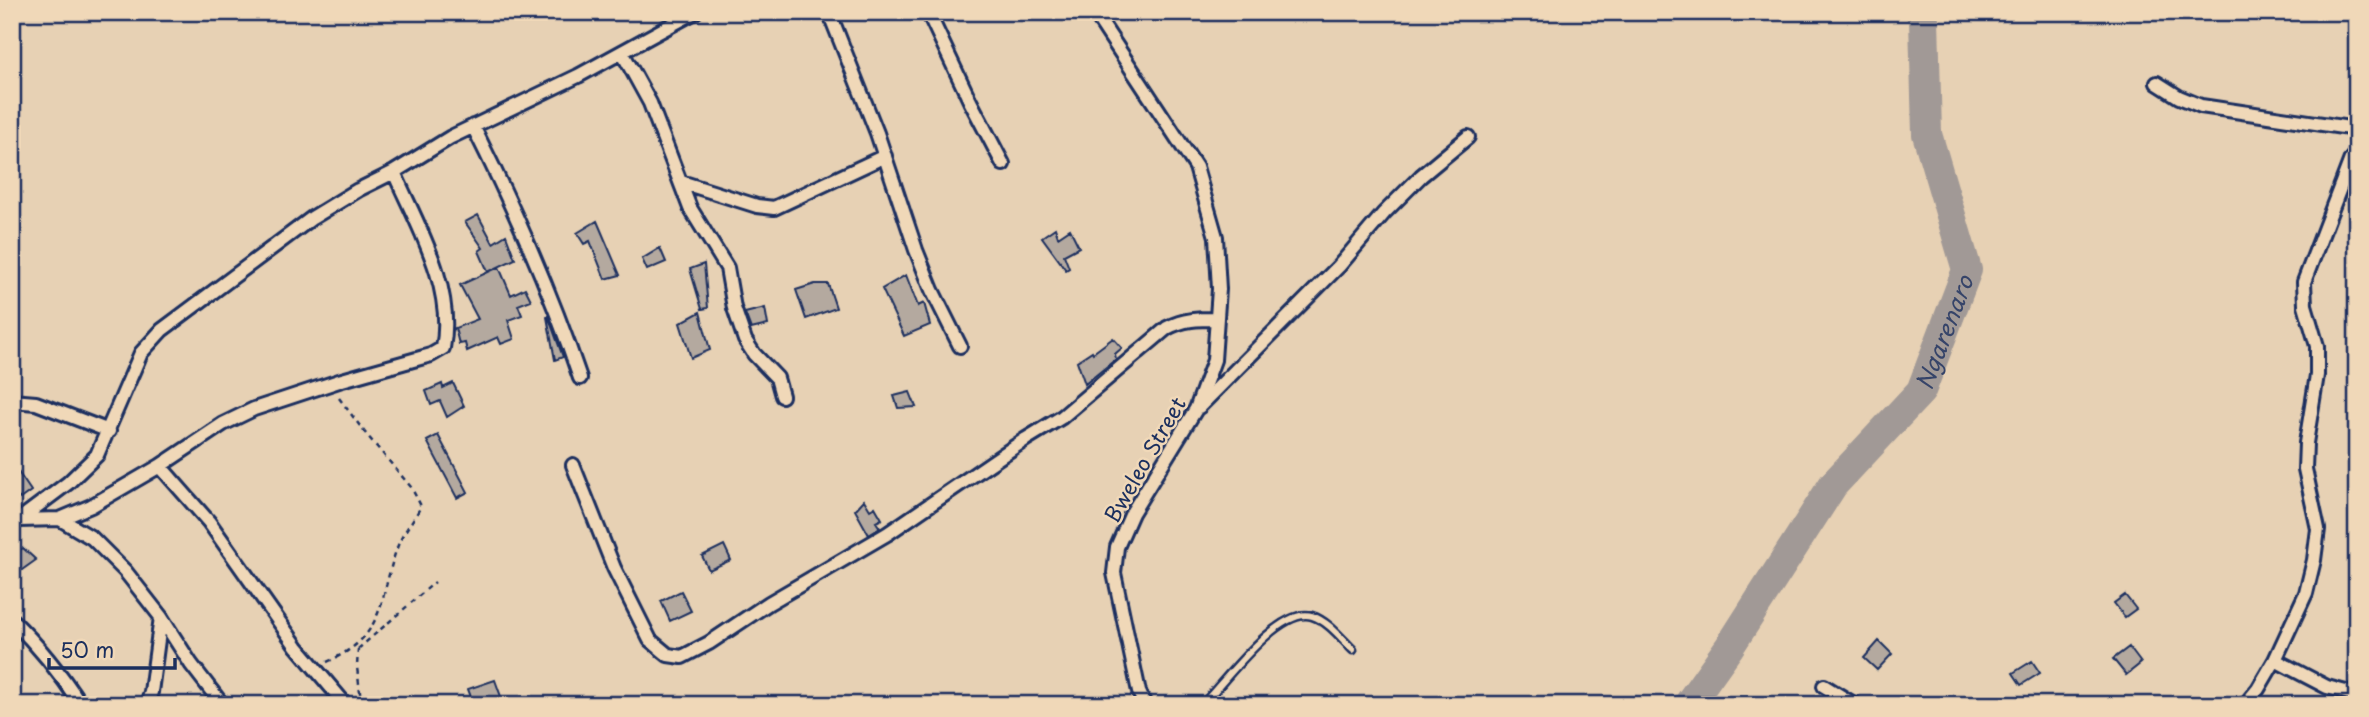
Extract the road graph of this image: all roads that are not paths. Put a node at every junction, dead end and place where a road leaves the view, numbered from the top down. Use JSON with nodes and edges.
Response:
{"nodes":[{"id":1,"x":695,"y":12,"type":"edge"},
{"id":2,"x":829,"y":12,"type":"edge"},
{"id":3,"x":928,"y":12,"type":"edge"},
{"id":4,"x":1094,"y":12,"type":"edge"},
{"id":5,"x":622,"y":52,"type":"junction"},
{"id":6,"x":2157,"y":83,"type":"dead end"},
{"id":7,"x":473,"y":126,"type":"junction"},
{"id":8,"x":2357,"y":128,"type":"edge"},
{"id":9,"x":1468,"y":137,"type":"dead end"},
{"id":10,"x":2354,"y":155,"type":"edge"},
{"id":11,"x":885,"y":156,"type":"junction"},
{"id":12,"x":1003,"y":164,"type":"dead end"},
{"id":13,"x":394,"y":172,"type":"junction"},
{"id":14,"x":681,"y":182,"type":"junction"},
{"id":15,"x":1217,"y":319,"type":"junction"},
{"id":16,"x":960,"y":346,"type":"dead end"},
{"id":17,"x":580,"y":378,"type":"dead end"},
{"id":18,"x":782,"y":396,"type":"dead end"},
{"id":19,"x":12,"y":401,"type":"edge"},
{"id":20,"x":1196,"y":410,"type":"junction"},
{"id":21,"x":109,"y":431,"type":"junction"},
{"id":22,"x":573,"y":465,"type":"dead end"},
{"id":23,"x":160,"y":466,"type":"junction"},
{"id":24,"x":60,"y":519,"type":"junction"},
{"id":25,"x":15,"y":523,"type":"edge"},
{"id":26,"x":161,"y":617,"type":"junction"},
{"id":27,"x":12,"y":620,"type":"edge"},
{"id":28,"x":1353,"y":650,"type":"dead end"},
{"id":29,"x":2276,"y":660,"type":"junction"},
{"id":30,"x":1824,"y":686,"type":"dead end"},
{"id":31,"x":2357,"y":695,"type":"edge"},
{"id":32,"x":221,"y":703,"type":"edge"},
{"id":33,"x":81,"y":705,"type":"edge"},
{"id":34,"x":147,"y":705,"type":"edge"},
{"id":35,"x":346,"y":705,"type":"edge"},
{"id":36,"x":1145,"y":705,"type":"edge"},
{"id":37,"x":1202,"y":705,"type":"edge"},
{"id":38,"x":1855,"y":705,"type":"edge"},
{"id":39,"x":2245,"y":705,"type":"edge"}],
"edges":[{"from":1,"to":5,"type":"street"},
{"from":2,"to":11,"type":"street"},
{"from":3,"to":12,"type":"street"},
{"from":4,"to":15,"type":"street","name":"Bweleo Street"},
{"from":5,"to":7,"type":"street"},
{"from":5,"to":14,"type":"street"},
{"from":6,"to":8,"type":"street"},
{"from":7,"to":13,"type":"street"},
{"from":7,"to":17,"type":"street"},
{"from":8,"to":10,"type":"street"},
{"from":9,"to":20,"type":"street"},
{"from":10,"to":29,"type":"street"},
{"from":11,"to":14,"type":"street"},
{"from":11,"to":16,"type":"street"},
{"from":13,"to":21,"type":"street"},
{"from":13,"to":23,"type":"street"},
{"from":14,"to":18,"type":"street"},
{"from":15,"to":20,"type":"street","name":"Bweleo Street"},
{"from":15,"to":22,"type":"street"},
{"from":19,"to":21,"type":"street"},
{"from":20,"to":36,"type":"street","name":"Bweleo Street"},
{"from":21,"to":25,"type":"street"},
{"from":23,"to":24,"type":"street"},
{"from":23,"to":35,"type":"street"},
{"from":24,"to":25,"type":"street"},
{"from":24,"to":26,"type":"street"},
{"from":26,"to":32,"type":"street"},
{"from":26,"to":34,"type":"street"},
{"from":27,"to":33,"type":"street"},
{"from":28,"to":37,"type":"lane"},
{"from":29,"to":31,"type":"street"},
{"from":29,"to":39,"type":"street"},
{"from":30,"to":38,"type":"street"}]}
